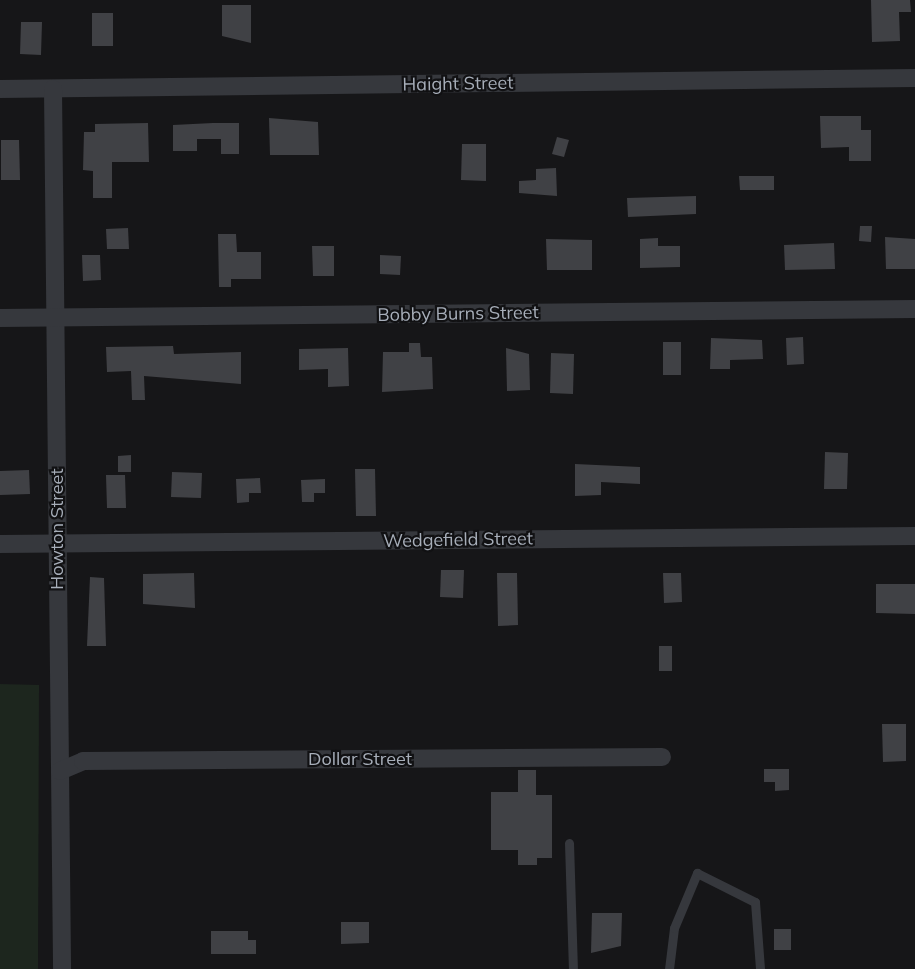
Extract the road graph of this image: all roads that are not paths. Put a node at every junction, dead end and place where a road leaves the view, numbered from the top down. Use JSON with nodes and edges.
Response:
{"nodes":[{"id":1,"x":915,"y":78,"type":"edge"},
{"id":2,"x":0,"y":89,"type":"edge"},
{"id":3,"x":53,"y":89,"type":"junction"},
{"id":4,"x":915,"y":309,"type":"edge"},
{"id":5,"x":0,"y":318,"type":"edge"},
{"id":6,"x":57,"y":318,"type":"junction"},
{"id":7,"x":915,"y":536,"type":"edge"},
{"id":8,"x":0,"y":544,"type":"edge"},
{"id":9,"x":56,"y":544,"type":"junction"},
{"id":10,"x":662,"y":757,"type":"dead end"},
{"id":11,"x":60,"y":771,"type":"junction"},
{"id":12,"x":569,"y":843,"type":"dead end"},
{"id":13,"x":62,"y":969,"type":"edge"},
{"id":14,"x":573,"y":969,"type":"edge"},
{"id":15,"x":669,"y":969,"type":"edge"},
{"id":16,"x":760,"y":969,"type":"edge"}],
"edges":[{"from":1,"to":3,"type":"street","name":"Haight Street"},
{"from":2,"to":3,"type":"street","name":"Haight Street"},
{"from":3,"to":6,"type":"street","name":"Howton Street"},
{"from":4,"to":6,"type":"street","name":"Bobby Burns Street"},
{"from":5,"to":6,"type":"street","name":"Bobby Burns Street"},
{"from":6,"to":9,"type":"street","name":"Howton Street"},
{"from":7,"to":9,"type":"street","name":"Wedgefield Street"},
{"from":8,"to":9,"type":"street","name":"Wedgefield Street"},
{"from":9,"to":11,"type":"street","name":"Howton Street"},
{"from":10,"to":11,"type":"street","name":"Dollar Street"},
{"from":11,"to":13,"type":"street","name":"Howton Street"},
{"from":12,"to":14,"type":"lane"},
{"from":15,"to":16,"type":"lane"}]}
